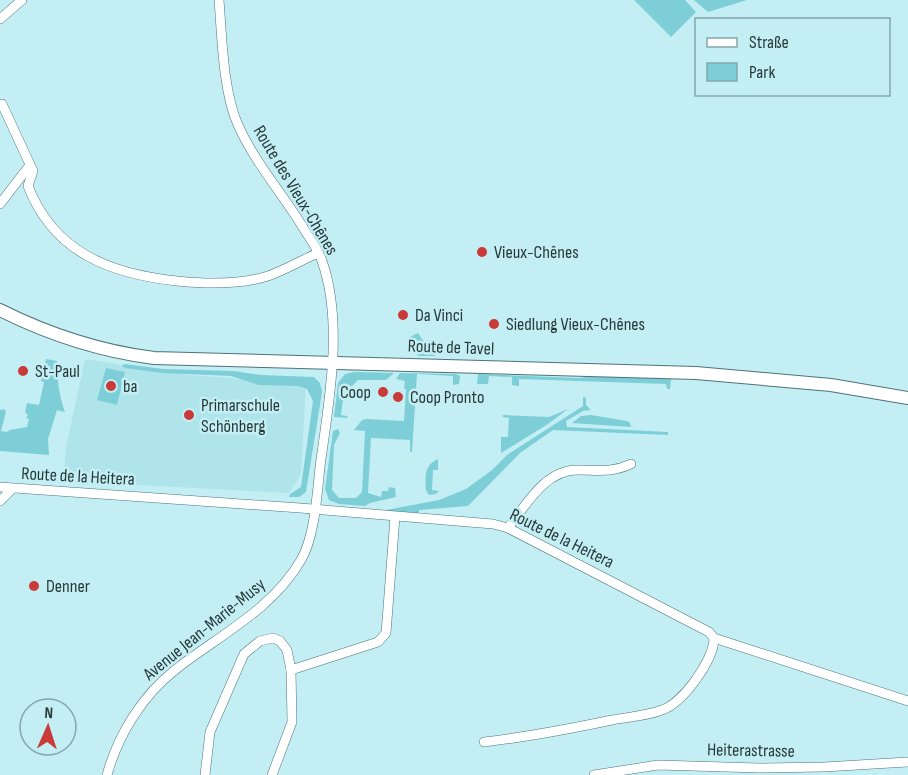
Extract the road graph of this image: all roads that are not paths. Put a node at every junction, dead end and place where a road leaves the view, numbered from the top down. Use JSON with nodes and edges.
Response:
{"nodes":[{"id":1,"x":22,"y":0,"type":"edge"},
{"id":2,"x":219,"y":0,"type":"edge"},
{"id":3,"x":0,"y":19,"type":"edge"},
{"id":4,"x":2,"y":104,"type":"dead end"},
{"id":5,"x":30,"y":165,"type":"junction"},
{"id":6,"x":0,"y":204,"type":"edge"},
{"id":7,"x":318,"y":253,"type":"junction"},
{"id":8,"x":0,"y":310,"type":"edge"},
{"id":9,"x":332,"y":363,"type":"junction"},
{"id":10,"x":908,"y":398,"type":"edge"},
{"id":11,"x":631,"y":464,"type":"dead end"},
{"id":12,"x":0,"y":487,"type":"edge"},
{"id":13,"x":12,"y":489,"type":"junction"},
{"id":14,"x":0,"y":501,"type":"edge"},
{"id":15,"x":315,"y":509,"type":"junction"},
{"id":16,"x":395,"y":517,"type":"junction"},
{"id":17,"x":508,"y":528,"type":"junction"},
{"id":18,"x":714,"y":638,"type":"junction"},
{"id":19,"x":291,"y":670,"type":"junction"},
{"id":20,"x":908,"y":701,"type":"edge"},
{"id":21,"x":484,"y":742,"type":"dead end"},
{"id":22,"x":908,"y":762,"type":"edge"},
{"id":23,"x":107,"y":775,"type":"edge"},
{"id":24,"x":206,"y":775,"type":"edge"},
{"id":25,"x":272,"y":775,"type":"edge"},
{"id":26,"x":594,"y":775,"type":"edge"}],
"edges":[{"from":1,"to":3,"type":"street"},
{"from":2,"to":7,"type":"street","name":"Route des Vieux-Chênes"},
{"from":4,"to":5,"type":"street"},
{"from":5,"to":6,"type":"street"},
{"from":5,"to":7,"type":"street"},
{"from":7,"to":9,"type":"street","name":"Route des Vieux-Chênes"},
{"from":8,"to":9,"type":"main road","name":"Route de Tavel"},
{"from":9,"to":10,"type":"main road","name":"Route de Tavel"},
{"from":9,"to":15,"type":"street","name":"Avenue Jean-Marie-Musy"},
{"from":11,"to":17,"type":"street"},
{"from":12,"to":13,"type":"street","name":"Route de la Heitera"},
{"from":13,"to":14,"type":"street"},
{"from":13,"to":15,"type":"street","name":"Route de la Heitera"},
{"from":15,"to":16,"type":"street","name":"Route de la Heitera"},
{"from":15,"to":23,"type":"street","name":"Avenue Jean-Marie-Musy"},
{"from":16,"to":17,"type":"street","name":"Route de la Heitera"},
{"from":16,"to":19,"type":"street"},
{"from":17,"to":18,"type":"street","name":"Route de la Heitera"},
{"from":18,"to":20,"type":"street"},
{"from":18,"to":21,"type":"street"},
{"from":19,"to":24,"type":"street"},
{"from":19,"to":25,"type":"street"},
{"from":22,"to":26,"type":"street","name":"Heiterastrasse"}]}
